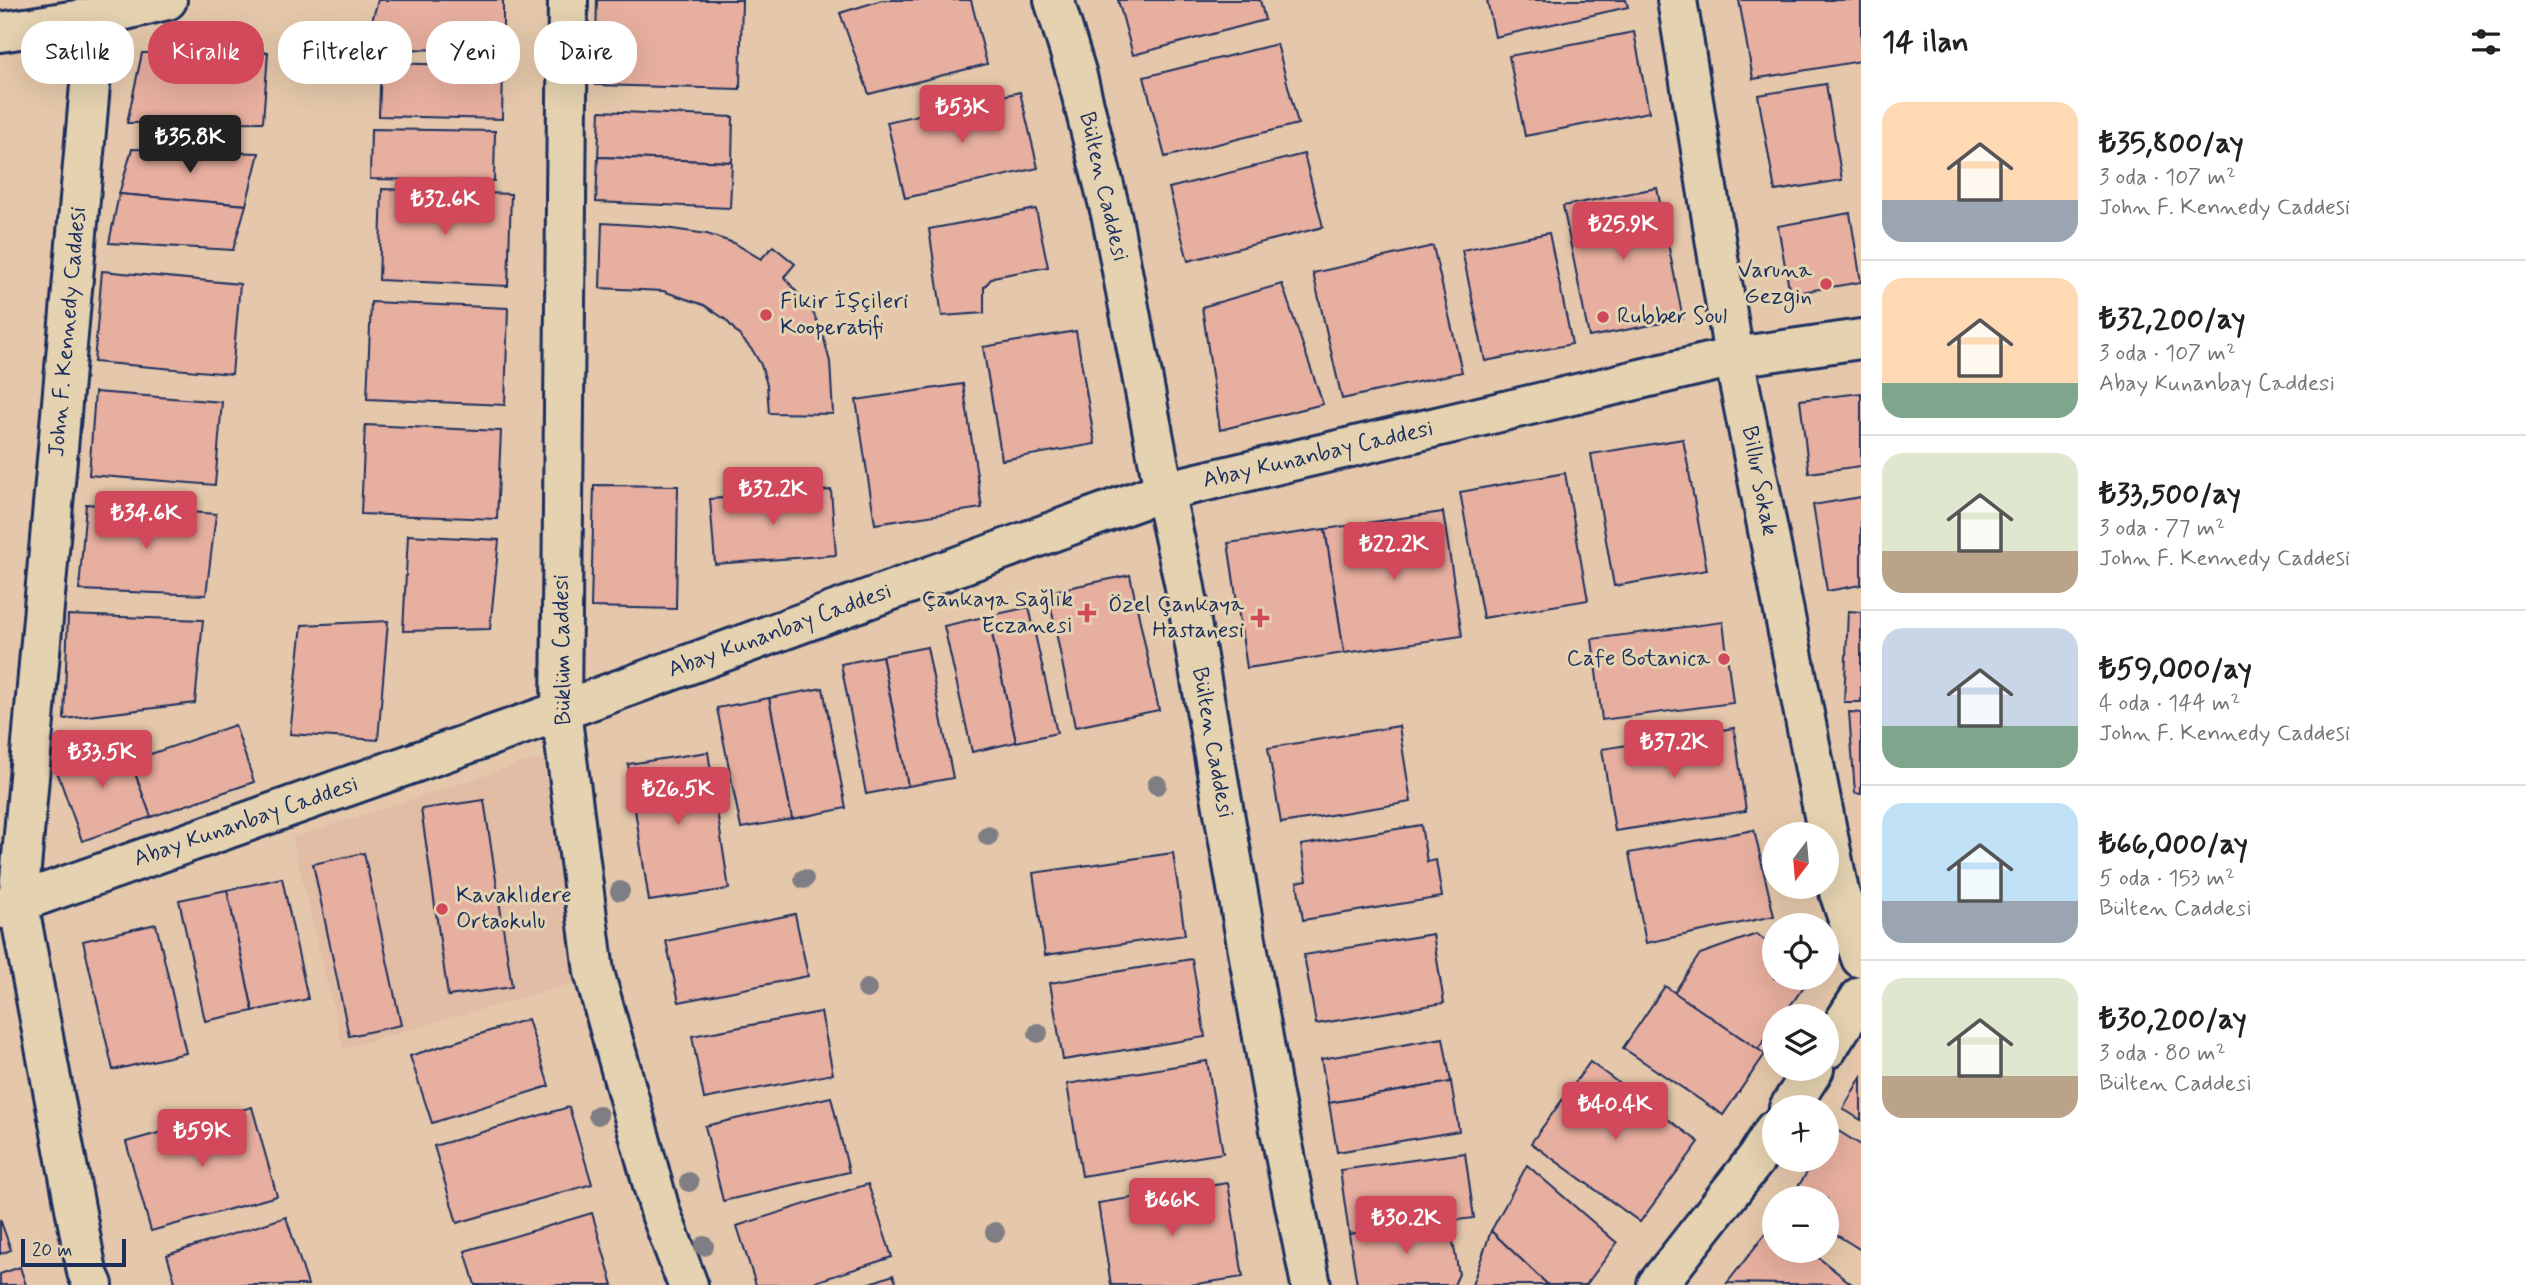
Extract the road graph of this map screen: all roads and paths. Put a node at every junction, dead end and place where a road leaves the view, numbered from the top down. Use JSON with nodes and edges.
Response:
{"nodes":[{"id":1,"x":167,"y":0,"type":"edge"},
{"id":2,"x":568,"y":0,"type":"edge"},
{"id":3,"x":1054,"y":0,"type":"edge"},
{"id":4,"x":1677,"y":0,"type":"edge"},
{"id":5,"x":97,"y":9,"type":"edge"},
{"id":6,"x":0,"y":32,"type":"edge"},
{"id":7,"x":1861,"y":339,"type":"edge"},
{"id":8,"x":1734,"y":357,"type":"junction"},
{"id":9,"x":1164,"y":491,"type":"junction"},
{"id":10,"x":561,"y":711,"type":"junction"},
{"id":11,"x":9,"y":905,"type":"edge"},
{"id":12,"x":1861,"y":958,"type":"edge"},
{"id":13,"x":1861,"y":996,"type":"edge"},
{"id":14,"x":1839,"y":1030,"type":"edge"},
{"id":15,"x":1762,"y":1149,"type":"edge"},
{"id":16,"x":93,"y":1285,"type":"edge"},
{"id":17,"x":688,"y":1285,"type":"edge"},
{"id":18,"x":1311,"y":1285,"type":"edge"},
{"id":19,"x":1657,"y":1285,"type":"edge"}],
"edges":[{"from":1,"to":5,"type":"street"},
{"from":2,"to":10,"type":"street","name":"Büklüm Caddesi"},
{"from":3,"to":9,"type":"street","name":"Bülten Caddesi"},
{"from":4,"to":8,"type":"street","name":"Billur Sokak"},
{"from":5,"to":6,"type":"street"},
{"from":5,"to":11,"type":"street","name":"John F. Kennedy Caddesi"},
{"from":7,"to":8,"type":"street","name":"Abay Kunanbay Caddesi"},
{"from":8,"to":9,"type":"street","name":"Abay Kunanbay Caddesi"},
{"from":8,"to":12,"type":"street","name":"Billur Sokak"},
{"from":9,"to":10,"type":"street","name":"Abay Kunanbay Caddesi"},
{"from":9,"to":18,"type":"street","name":"Bülten Caddesi"},
{"from":10,"to":11,"type":"street","name":"Abay Kunanbay Caddesi"},
{"from":10,"to":17,"type":"street","name":"Büklüm Caddesi"},
{"from":11,"to":16,"type":"street","name":"John F. Kennedy Caddesi"},
{"from":13,"to":14,"type":"street"},
{"from":15,"to":19,"type":"street"}]}
